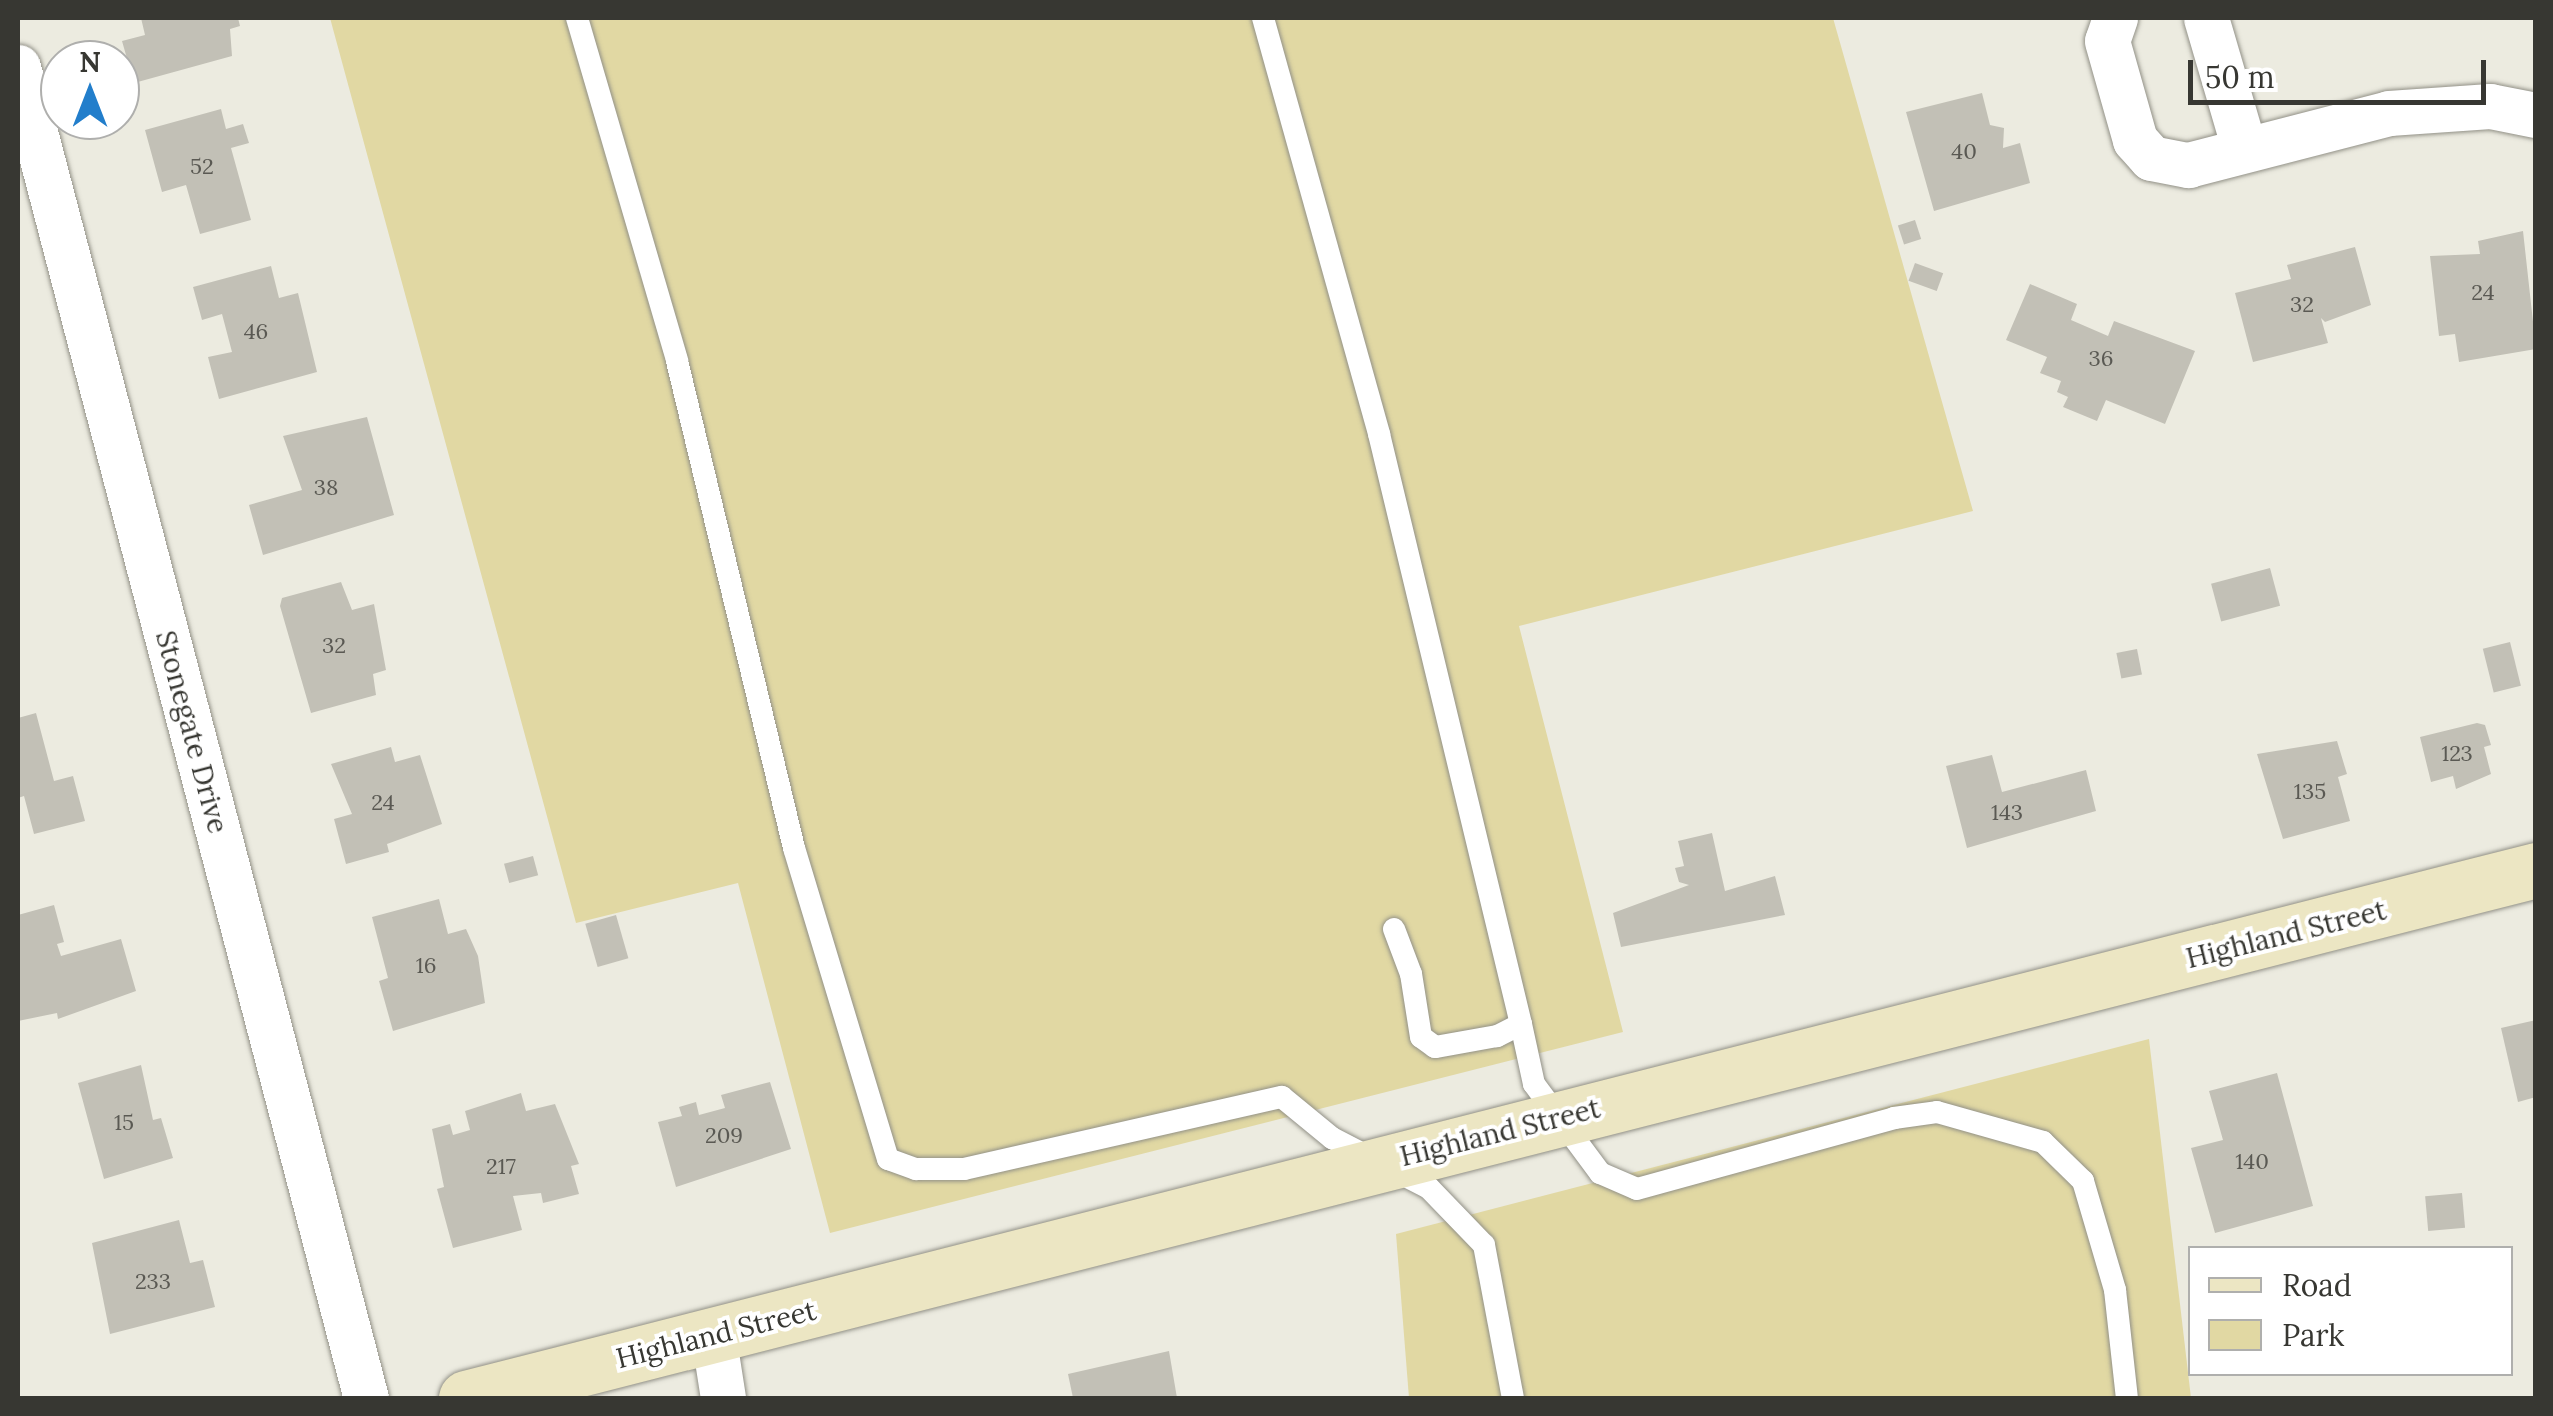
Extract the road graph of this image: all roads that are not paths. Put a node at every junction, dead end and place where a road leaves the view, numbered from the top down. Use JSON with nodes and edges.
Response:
{"nodes":[{"id":1,"x":577,"y":18,"type":"edge"},
{"id":2,"x":1262,"y":18,"type":"edge"},
{"id":3,"x":2115,"y":18,"type":"edge"},
{"id":4,"x":2206,"y":18,"type":"edge"},
{"id":5,"x":18,"y":66,"type":"edge"},
{"id":6,"x":2536,"y":115,"type":"edge"},
{"id":7,"x":2244,"y":148,"type":"junction"},
{"id":8,"x":2536,"y":870,"type":"edge"},
{"id":9,"x":1394,"y":929,"type":"dead end"},
{"id":10,"x":1521,"y":1024,"type":"junction"},
{"id":11,"x":1558,"y":1117,"type":"junction"},
{"id":12,"x":1380,"y":1162,"type":"junction"},
{"id":13,"x":713,"y":1334,"type":"junction"},
{"id":14,"x":366,"y":1398,"type":"edge"},
{"id":15,"x":466,"y":1398,"type":"edge"},
{"id":16,"x":723,"y":1398,"type":"edge"},
{"id":17,"x":1513,"y":1398,"type":"edge"},
{"id":18,"x":2127,"y":1398,"type":"edge"}],
"edges":[{"from":1,"to":12,"type":"lane"},
{"from":2,"to":10,"type":"lane"},
{"from":3,"to":7,"type":"street"},
{"from":4,"to":7,"type":"street"},
{"from":5,"to":14,"type":"street","name":"Stonegate Drive"},
{"from":6,"to":7,"type":"street"},
{"from":8,"to":11,"type":"street","name":"Highland Street"},
{"from":9,"to":10,"type":"lane"},
{"from":10,"to":11,"type":"lane"},
{"from":11,"to":12,"type":"street","name":"Highland Street"},
{"from":11,"to":18,"type":"lane"},
{"from":12,"to":13,"type":"street","name":"Highland Street"},
{"from":12,"to":17,"type":"lane"},
{"from":13,"to":15,"type":"street","name":"Highland Street"},
{"from":13,"to":16,"type":"street"}]}
